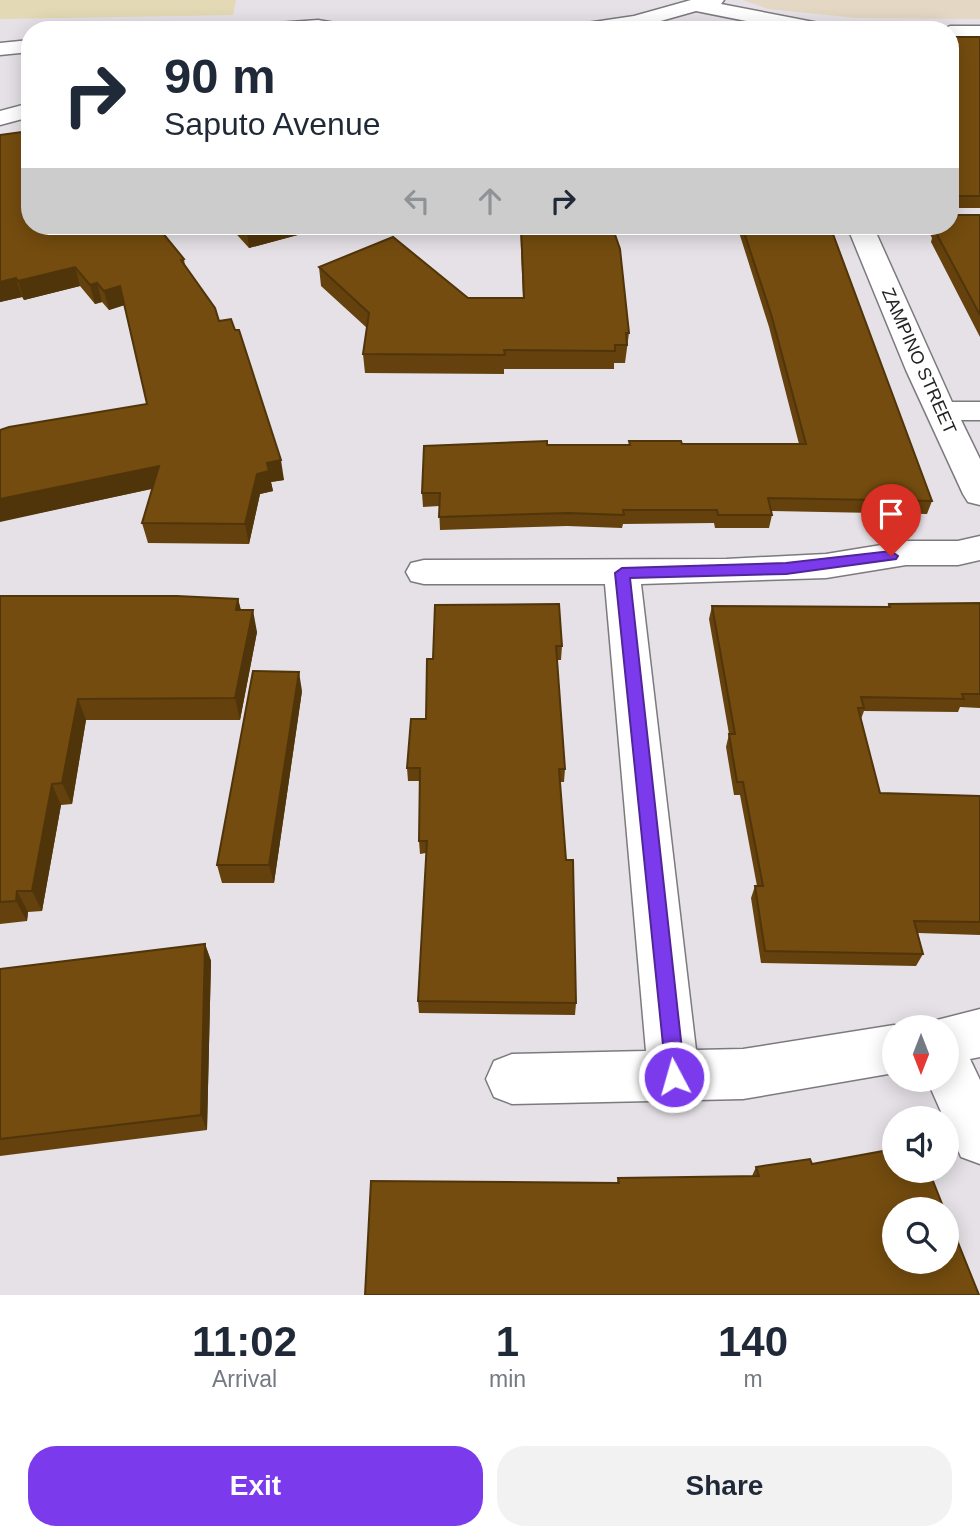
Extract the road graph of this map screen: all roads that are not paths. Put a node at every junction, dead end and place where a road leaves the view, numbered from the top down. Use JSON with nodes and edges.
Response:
{"nodes":[{"id":1,"x":714,"y":0,"type":"edge"},
{"id":2,"x":696,"y":3,"type":"edge"},
{"id":3,"x":639,"y":21,"type":"edge"},
{"id":4,"x":781,"y":21,"type":"edge"},
{"id":5,"x":980,"y":32,"type":"edge"},
{"id":6,"x":959,"y":33,"type":"edge"},
{"id":7,"x":21,"y":47,"type":"edge"},
{"id":8,"x":0,"y":49,"type":"edge"},
{"id":9,"x":21,"y":112,"type":"edge"},
{"id":10,"x":0,"y":118,"type":"edge"},
{"id":11,"x":864,"y":235,"type":"edge"},
{"id":12,"x":940,"y":411,"type":"junction"},
{"id":13,"x":980,"y":411,"type":"edge"},
{"id":14,"x":980,"y":494,"type":"edge"},
{"id":15,"x":980,"y":548,"type":"edge"},
{"id":16,"x":424,"y":572,"type":"dead end"},
{"id":17,"x":622,"y":573,"type":"junction"},
{"id":18,"x":980,"y":1033,"type":"edge"},
{"id":19,"x":959,"y":1037,"type":"edge"},
{"id":20,"x":882,"y":1051,"type":"edge"},
{"id":21,"x":674,"y":1077,"type":"junction"},
{"id":22,"x":512,"y":1079,"type":"dead end"},
{"id":23,"x":959,"y":1092,"type":"edge"},
{"id":24,"x":980,"y":1138,"type":"edge"}],
"edges":[{"from":1,"to":2,"type":"street"},
{"from":2,"to":3,"type":"street"},
{"from":2,"to":4,"type":"street"},
{"from":5,"to":6,"type":"street"},
{"from":7,"to":8,"type":"street"},
{"from":9,"to":10,"type":"street"},
{"from":11,"to":12,"type":"street","name":"ZAMPINO STREET"},
{"from":12,"to":13,"type":"street"},
{"from":12,"to":14,"type":"street","name":"ZAMPINO STREET"},
{"from":15,"to":17,"type":"street"},
{"from":16,"to":17,"type":"street"},
{"from":17,"to":21,"type":"street"},
{"from":18,"to":19,"type":"street"},
{"from":20,"to":21,"type":"street"},
{"from":21,"to":22,"type":"street"},
{"from":23,"to":24,"type":"street"}]}
